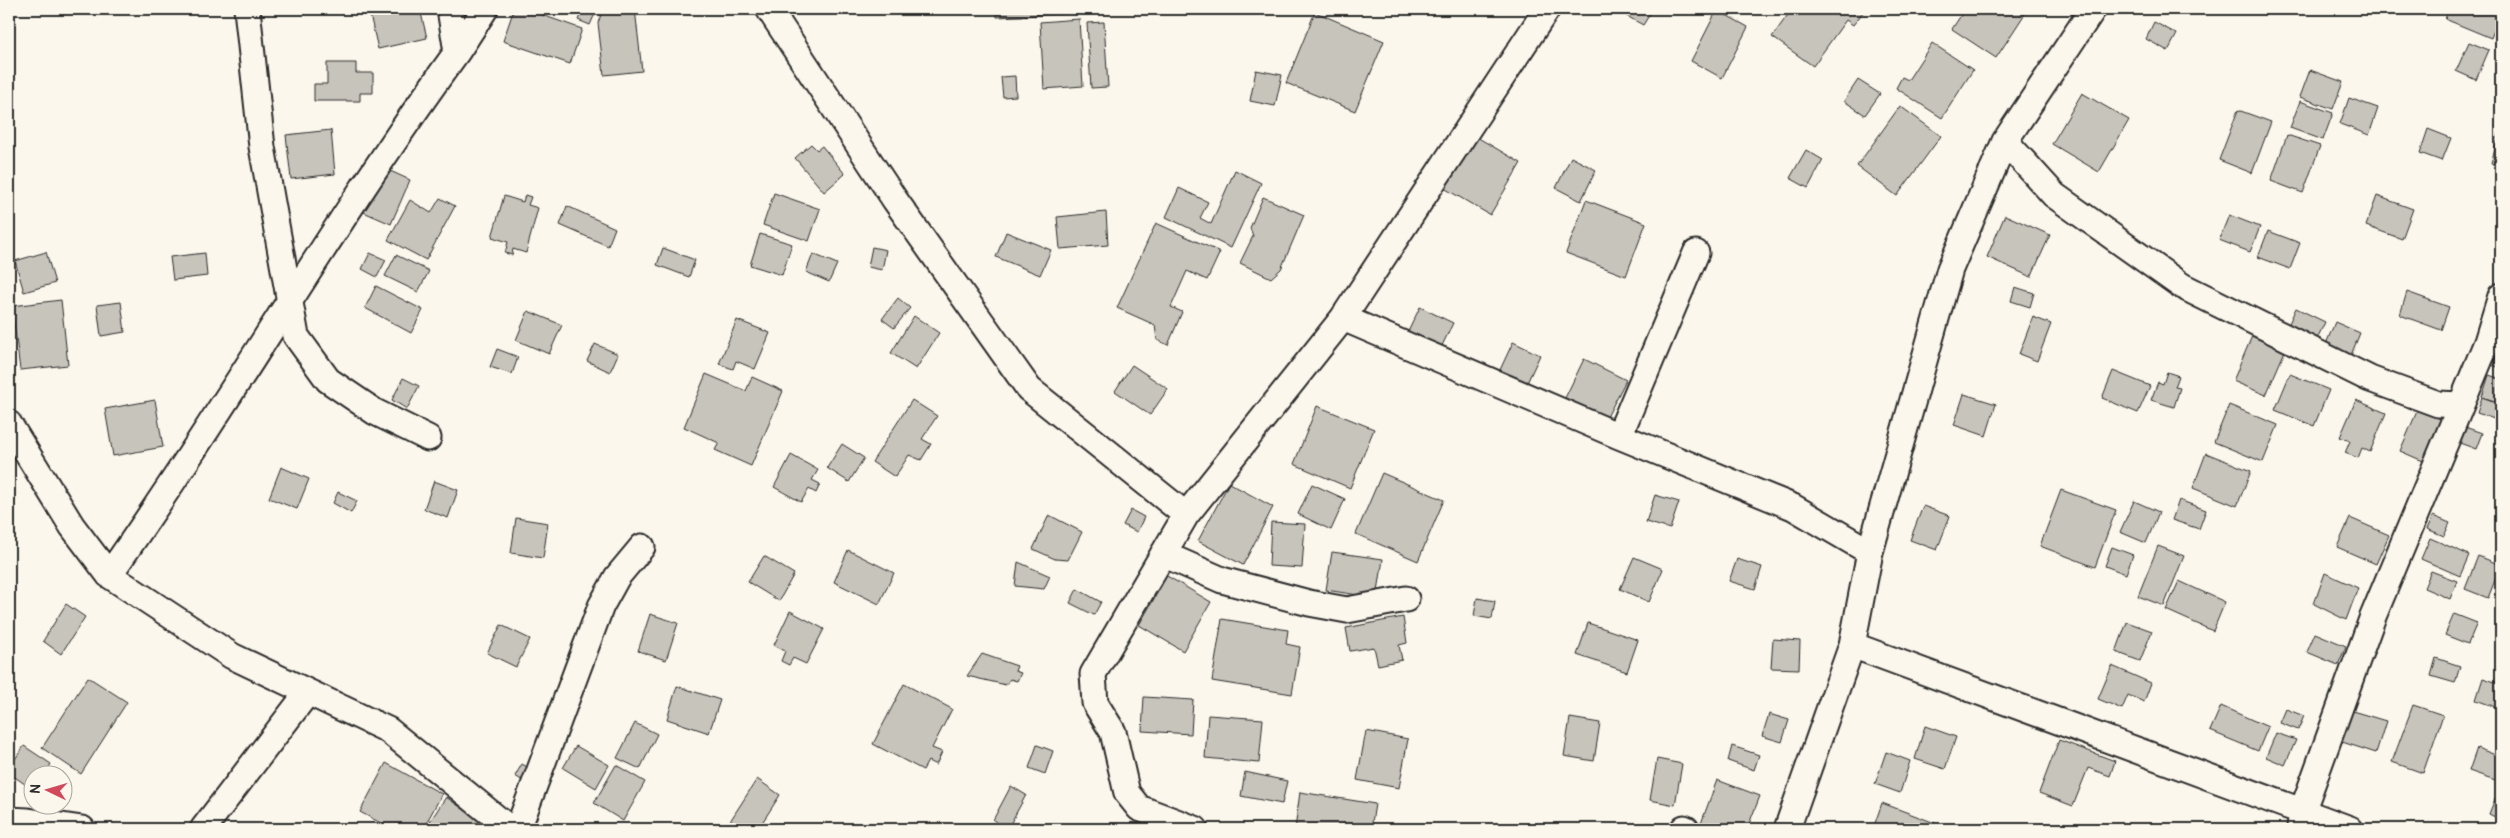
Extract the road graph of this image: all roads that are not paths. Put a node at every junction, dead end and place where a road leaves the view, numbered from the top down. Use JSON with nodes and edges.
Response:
{"nodes":[{"id":1,"x":246,"y":9,"type":"edge"},
{"id":2,"x":450,"y":9,"type":"edge"},
{"id":3,"x":485,"y":9,"type":"edge"},
{"id":4,"x":769,"y":9,"type":"edge"},
{"id":5,"x":1547,"y":9,"type":"edge"},
{"id":6,"x":2093,"y":9,"type":"edge"},
{"id":7,"x":457,"y":52,"type":"junction"},
{"id":8,"x":2004,"y":141,"type":"junction"},
{"id":9,"x":1696,"y":253,"type":"dead end"},
{"id":10,"x":2501,"y":296,"type":"edge"},
{"id":11,"x":290,"y":302,"type":"junction"},
{"id":12,"x":1343,"y":318,"type":"junction"},
{"id":13,"x":2461,"y":405,"type":"junction"},
{"id":14,"x":9,"y":424,"type":"edge"},
{"id":15,"x":1619,"y":436,"type":"junction"},
{"id":16,"x":428,"y":438,"type":"dead end"},
{"id":17,"x":1186,"y":515,"type":"junction"},
{"id":18,"x":642,"y":548,"type":"dead end"},
{"id":19,"x":1870,"y":552,"type":"junction"},
{"id":20,"x":1163,"y":554,"type":"junction"},
{"id":21,"x":109,"y":575,"type":"junction"},
{"id":22,"x":1406,"y":599,"type":"dead end"},
{"id":23,"x":1852,"y":645,"type":"junction"},
{"id":24,"x":308,"y":692,"type":"junction"},
{"id":25,"x":9,"y":820,"type":"edge"},
{"id":26,"x":2301,"y":821,"type":"edge"},
{"id":27,"x":82,"y":829,"type":"edge"},
{"id":28,"x":203,"y":829,"type":"edge"},
{"id":29,"x":510,"y":829,"type":"edge"},
{"id":30,"x":518,"y":829,"type":"edge"},
{"id":31,"x":1195,"y":829,"type":"edge"},
{"id":32,"x":1787,"y":829,"type":"edge"},
{"id":33,"x":2350,"y":829,"type":"edge"}],
"edges":[{"from":1,"to":11,"type":"street"},
{"from":2,"to":7,"type":"street"},
{"from":3,"to":7,"type":"street"},
{"from":4,"to":17,"type":"street"},
{"from":5,"to":12,"type":"street"},
{"from":6,"to":8,"type":"street"},
{"from":7,"to":11,"type":"street"},
{"from":8,"to":13,"type":"street"},
{"from":8,"to":19,"type":"street"},
{"from":9,"to":15,"type":"street"},
{"from":10,"to":13,"type":"street"},
{"from":11,"to":16,"type":"street"},
{"from":11,"to":21,"type":"street"},
{"from":12,"to":15,"type":"street"},
{"from":12,"to":17,"type":"street"},
{"from":13,"to":26,"type":"street"},
{"from":14,"to":21,"type":"street"},
{"from":15,"to":19,"type":"street"},
{"from":17,"to":20,"type":"street"},
{"from":18,"to":30,"type":"street"},
{"from":19,"to":23,"type":"street"},
{"from":20,"to":22,"type":"street"},
{"from":20,"to":31,"type":"street"},
{"from":21,"to":24,"type":"street"},
{"from":23,"to":26,"type":"street"},
{"from":23,"to":32,"type":"street"},
{"from":24,"to":28,"type":"street"},
{"from":24,"to":29,"type":"street"},
{"from":25,"to":27,"type":"street"},
{"from":26,"to":33,"type":"street"}]}
